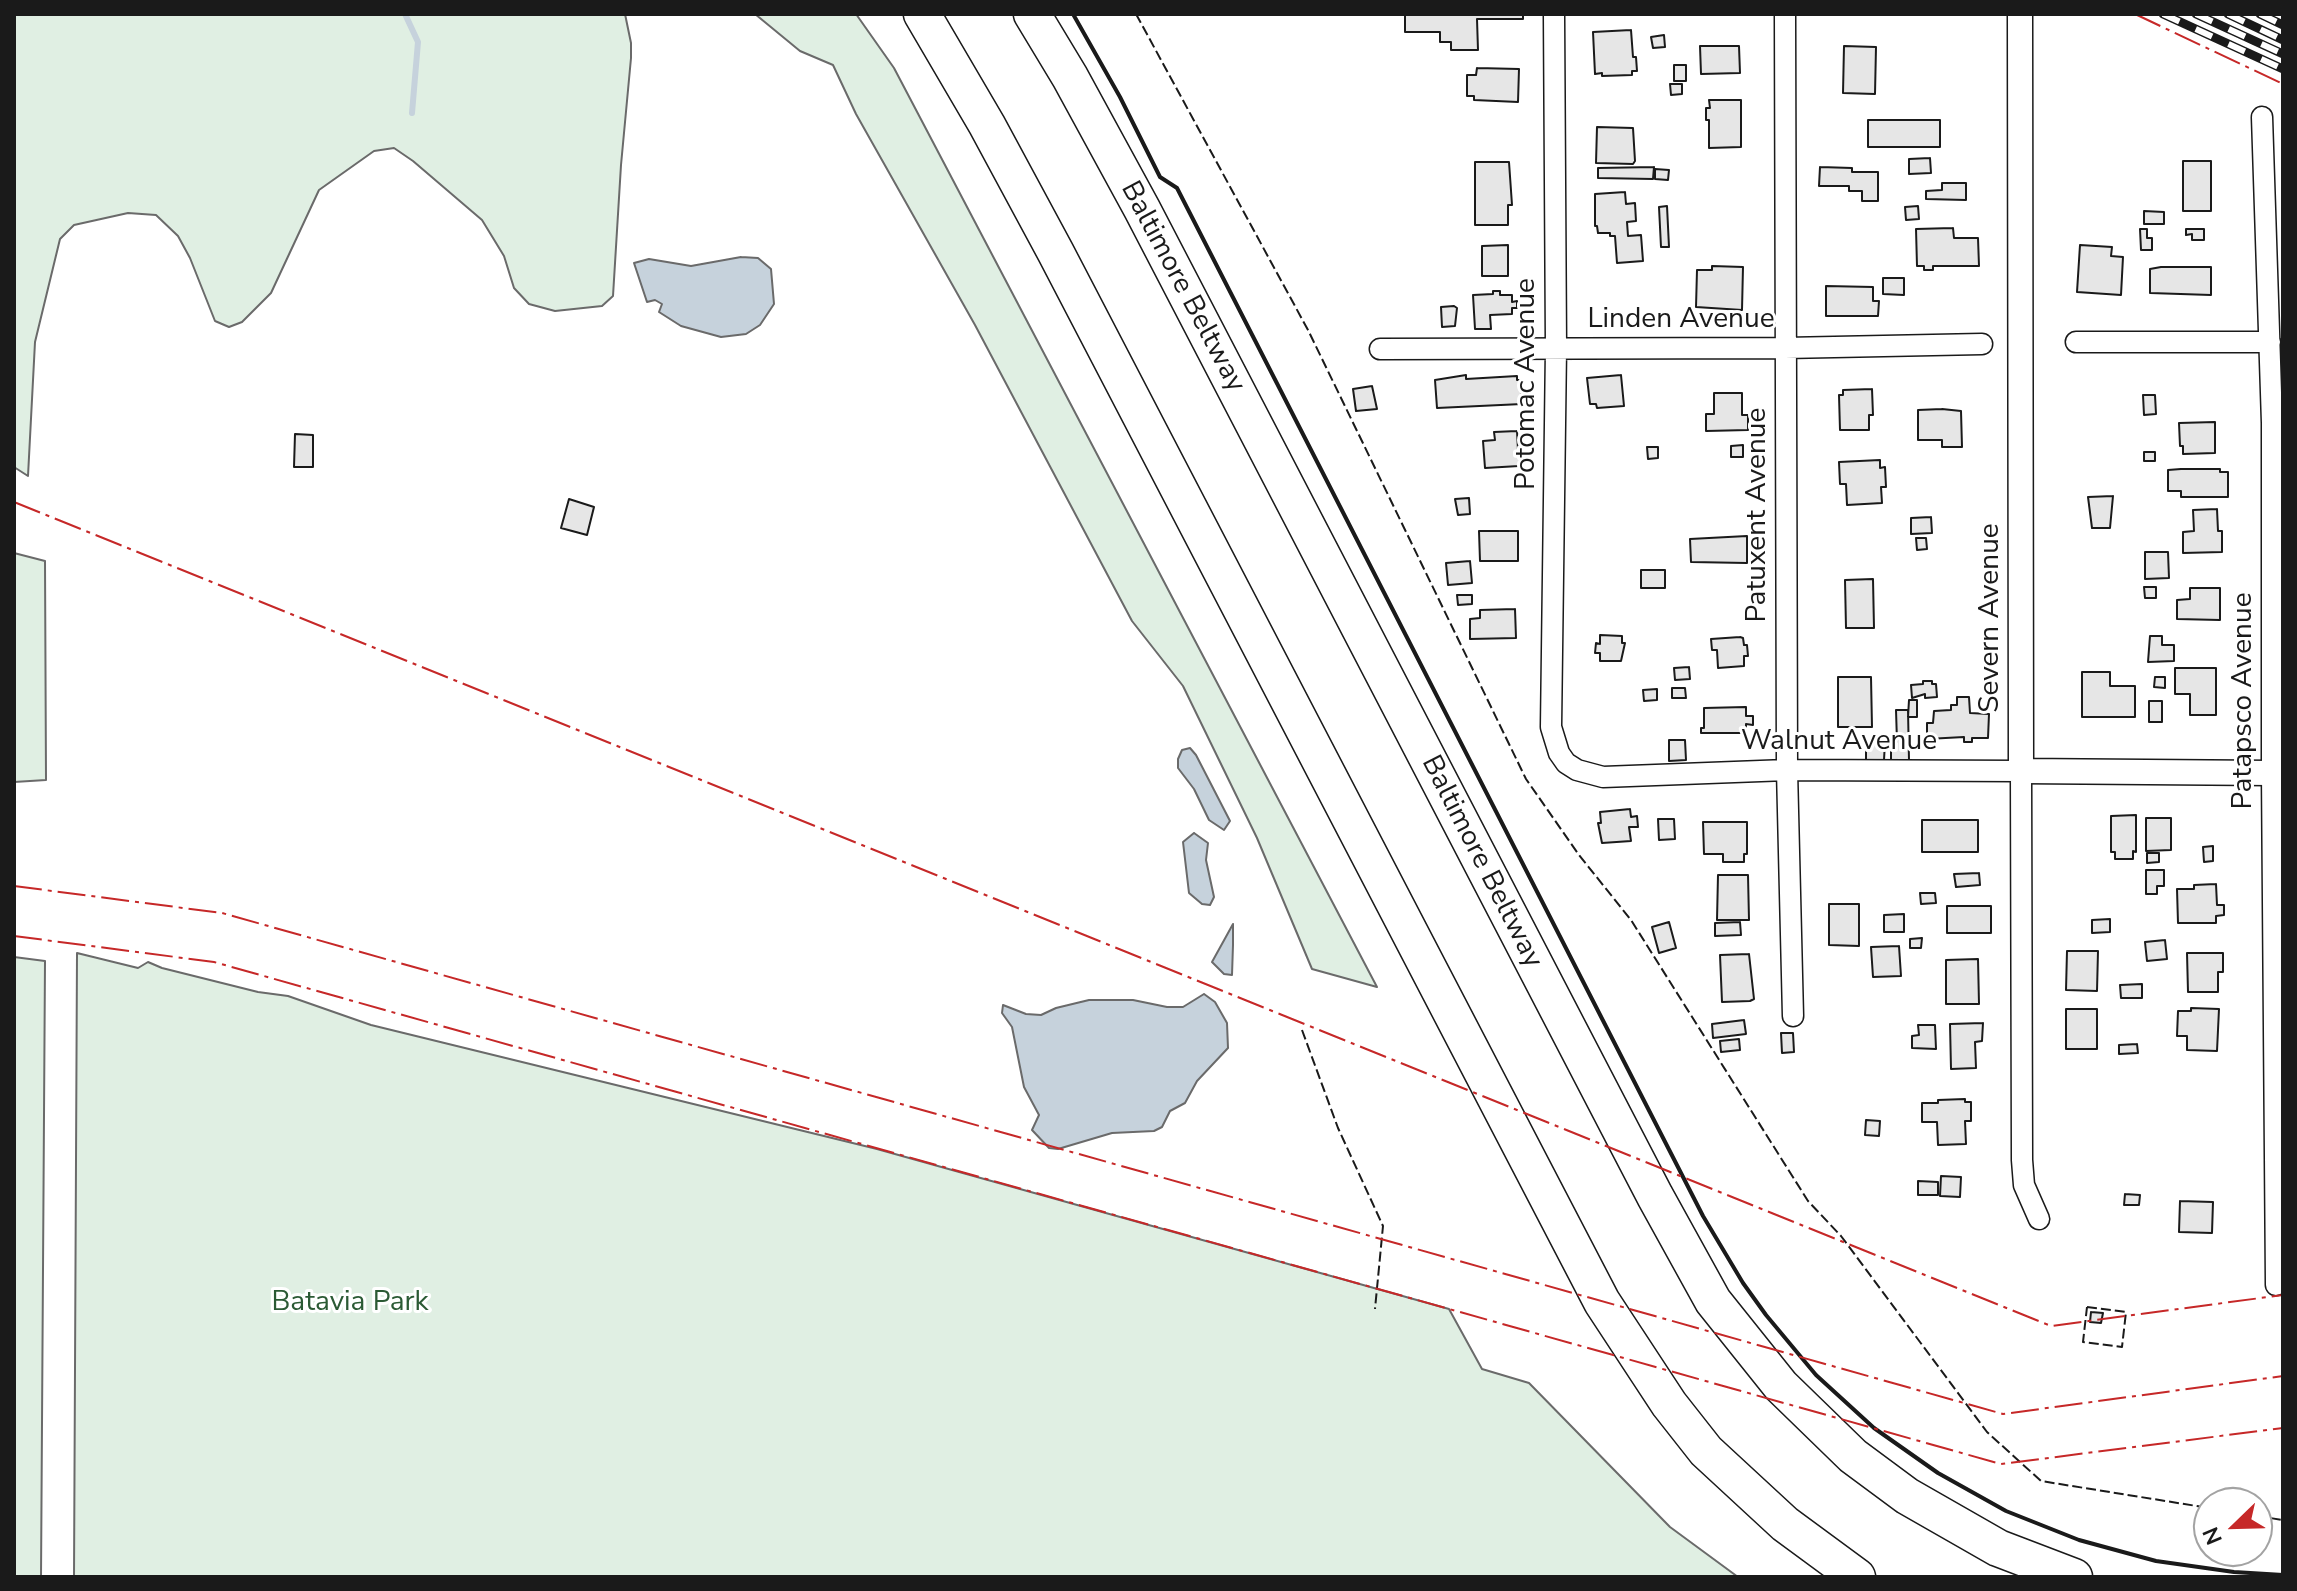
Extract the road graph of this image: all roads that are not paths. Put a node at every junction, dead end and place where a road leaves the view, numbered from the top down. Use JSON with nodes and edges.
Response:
{"nodes":[{"id":1,"x":922,"y":14,"type":"edge"},
{"id":2,"x":1032,"y":14,"type":"edge"},
{"id":3,"x":1554,"y":14,"type":"edge"},
{"id":4,"x":1785,"y":14,"type":"edge"},
{"id":5,"x":2020,"y":25,"type":"edge"},
{"id":6,"x":2262,"y":117,"type":"dead end"},
{"id":7,"x":2076,"y":342,"type":"dead end"},
{"id":8,"x":2270,"y":342,"type":"junction"},
{"id":9,"x":1982,"y":344,"type":"dead end"},
{"id":10,"x":1556,"y":348,"type":"junction"},
{"id":11,"x":1785,"y":348,"type":"junction"},
{"id":12,"x":1380,"y":349,"type":"dead end"},
{"id":13,"x":1559,"y":753,"type":"joint"},
{"id":14,"x":1787,"y":770,"type":"junction"},
{"id":15,"x":2021,"y":771,"type":"junction"},
{"id":16,"x":2277,"y":775,"type":"edge"},
{"id":17,"x":1793,"y":1016,"type":"dead end"},
{"id":18,"x":2039,"y":1219,"type":"dead end"},
{"id":19,"x":2276,"y":1285,"type":"dead end"},
{"id":20,"x":1857,"y":1577,"type":"edge"},
{"id":21,"x":2074,"y":1577,"type":"edge"}],
"edges":[{"from":1,"to":20,"type":"highway"},
{"from":2,"to":21,"type":"highway","name":"Baltimore Beltway"},
{"from":3,"to":10,"type":"street","name":"Potomac Avenue"},
{"from":4,"to":11,"type":"street","name":"Patuxent Avenue"},
{"from":5,"to":15,"type":"street","name":"Severn Avenue"},
{"from":6,"to":8,"type":"street","name":"Patapsco Avenue"},
{"from":7,"to":8,"type":"street"},
{"from":8,"to":16,"type":"street","name":"Patapsco Avenue"},
{"from":9,"to":11,"type":"street","name":"Linden Avenue"},
{"from":10,"to":11,"type":"street","name":"Linden Avenue"},
{"from":10,"to":12,"type":"street","name":"Linden Avenue"},
{"from":10,"to":13,"type":"street","name":"Potomac Avenue"},
{"from":11,"to":14,"type":"street","name":"Patuxent Avenue"},
{"from":13,"to":14,"type":"street","name":"Walnut Avenue"},
{"from":14,"to":15,"type":"street","name":"Walnut Avenue"},
{"from":14,"to":17,"type":"street","name":"Patuxent Avenue"},
{"from":15,"to":16,"type":"street","name":"Walnut Avenue"},
{"from":15,"to":18,"type":"street","name":"Severn Avenue"},
{"from":16,"to":19,"type":"street","name":"Patapsco Avenue"}]}
